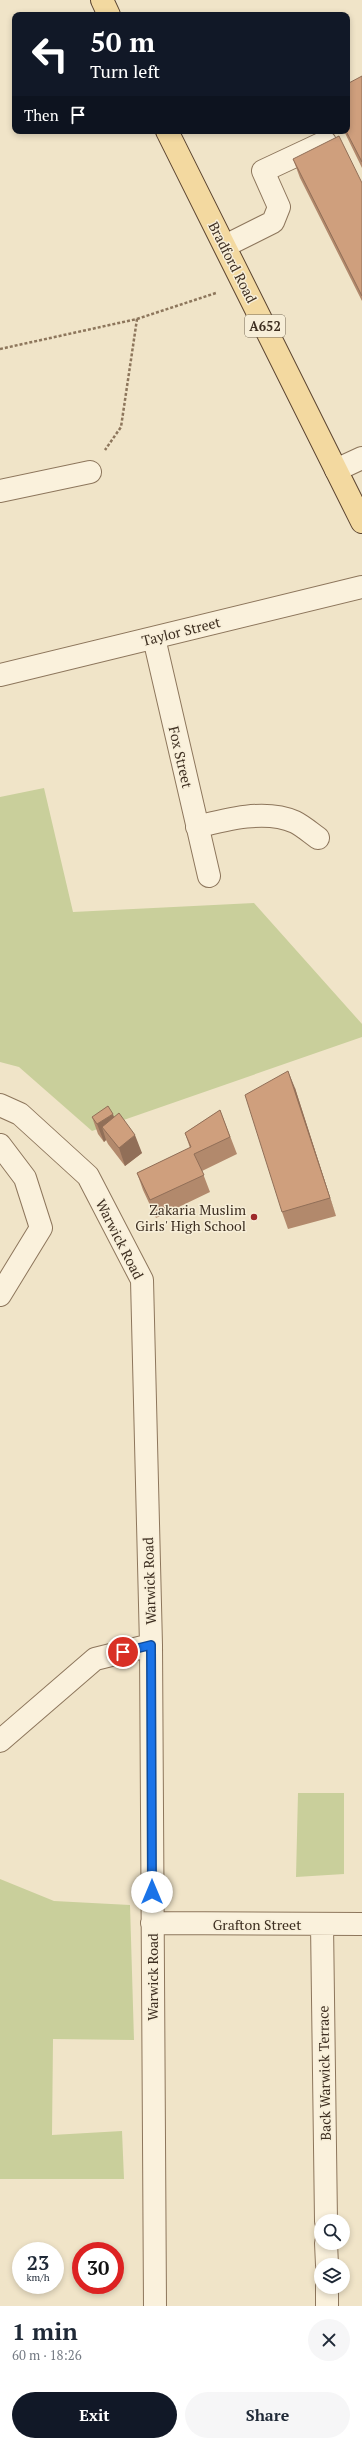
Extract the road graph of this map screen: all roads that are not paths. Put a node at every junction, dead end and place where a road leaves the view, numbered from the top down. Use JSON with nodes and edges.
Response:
{"nodes":[{"id":1,"x":102,"y":0,"type":"edge"},
{"id":2,"x":108,"y":12,"type":"edge"},
{"id":3,"x":169,"y":134,"type":"edge"},
{"id":4,"x":325,"y":142,"type":"edge"},
{"id":5,"x":225,"y":246,"type":"junction"},
{"id":6,"x":362,"y":458,"type":"edge"},
{"id":7,"x":336,"y":470,"type":"junction"},
{"id":8,"x":90,"y":472,"type":"road end"},
{"id":9,"x":0,"y":491,"type":"edge"},
{"id":10,"x":362,"y":522,"type":"edge"},
{"id":11,"x":362,"y":587,"type":"edge"},
{"id":12,"x":154,"y":638,"type":"junction"},
{"id":13,"x":0,"y":675,"type":"edge"},
{"id":14,"x":197,"y":827,"type":"junction"},
{"id":15,"x":318,"y":838,"type":"dead end"},
{"id":16,"x":209,"y":876,"type":"dead end"},
{"id":17,"x":0,"y":1104,"type":"edge"},
{"id":18,"x":0,"y":1145,"type":"edge"},
{"id":19,"x":0,"y":1296,"type":"edge"},
{"id":20,"x":151,"y":1645,"type":"junction"},
{"id":21,"x":0,"y":1741,"type":"edge"},
{"id":22,"x":152,"y":1923,"type":"junction"},
{"id":23,"x":322,"y":1924,"type":"junction"},
{"id":24,"x":362,"y":1924,"type":"edge"},
{"id":25,"x":326,"y":2214,"type":"edge"},
{"id":26,"x":155,"y":2306,"type":"edge"}],
"edges":[{"from":1,"to":2,"type":"main road"},
{"from":3,"to":5,"type":"main road","name":"Bradford Road","number":"A652"},
{"from":4,"to":5,"type":"street"},
{"from":5,"to":7,"type":"main road","name":"Bradford Road","number":"A652"},
{"from":6,"to":7,"type":"street"},
{"from":7,"to":10,"type":"main road","name":"Bradford Road","number":"A652"},
{"from":8,"to":9,"type":"street"},
{"from":11,"to":12,"type":"street","name":"Taylor Street"},
{"from":12,"to":13,"type":"street","name":"Taylor Street"},
{"from":12,"to":14,"type":"street","name":"Fox Street"},
{"from":14,"to":15,"type":"street"},
{"from":14,"to":16,"type":"street","name":"Fox Street"},
{"from":17,"to":20,"type":"street","name":"Warwick Road"},
{"from":18,"to":19,"type":"street"},
{"from":20,"to":21,"type":"street"},
{"from":20,"to":22,"type":"street","name":"Warwick Road"},
{"from":22,"to":23,"type":"street","name":"Grafton Street"},
{"from":22,"to":26,"type":"street","name":"Warwick Road"},
{"from":23,"to":24,"type":"street","name":"Grafton Street"},
{"from":23,"to":25,"type":"street","name":"Back Warwick Terrace"}]}
